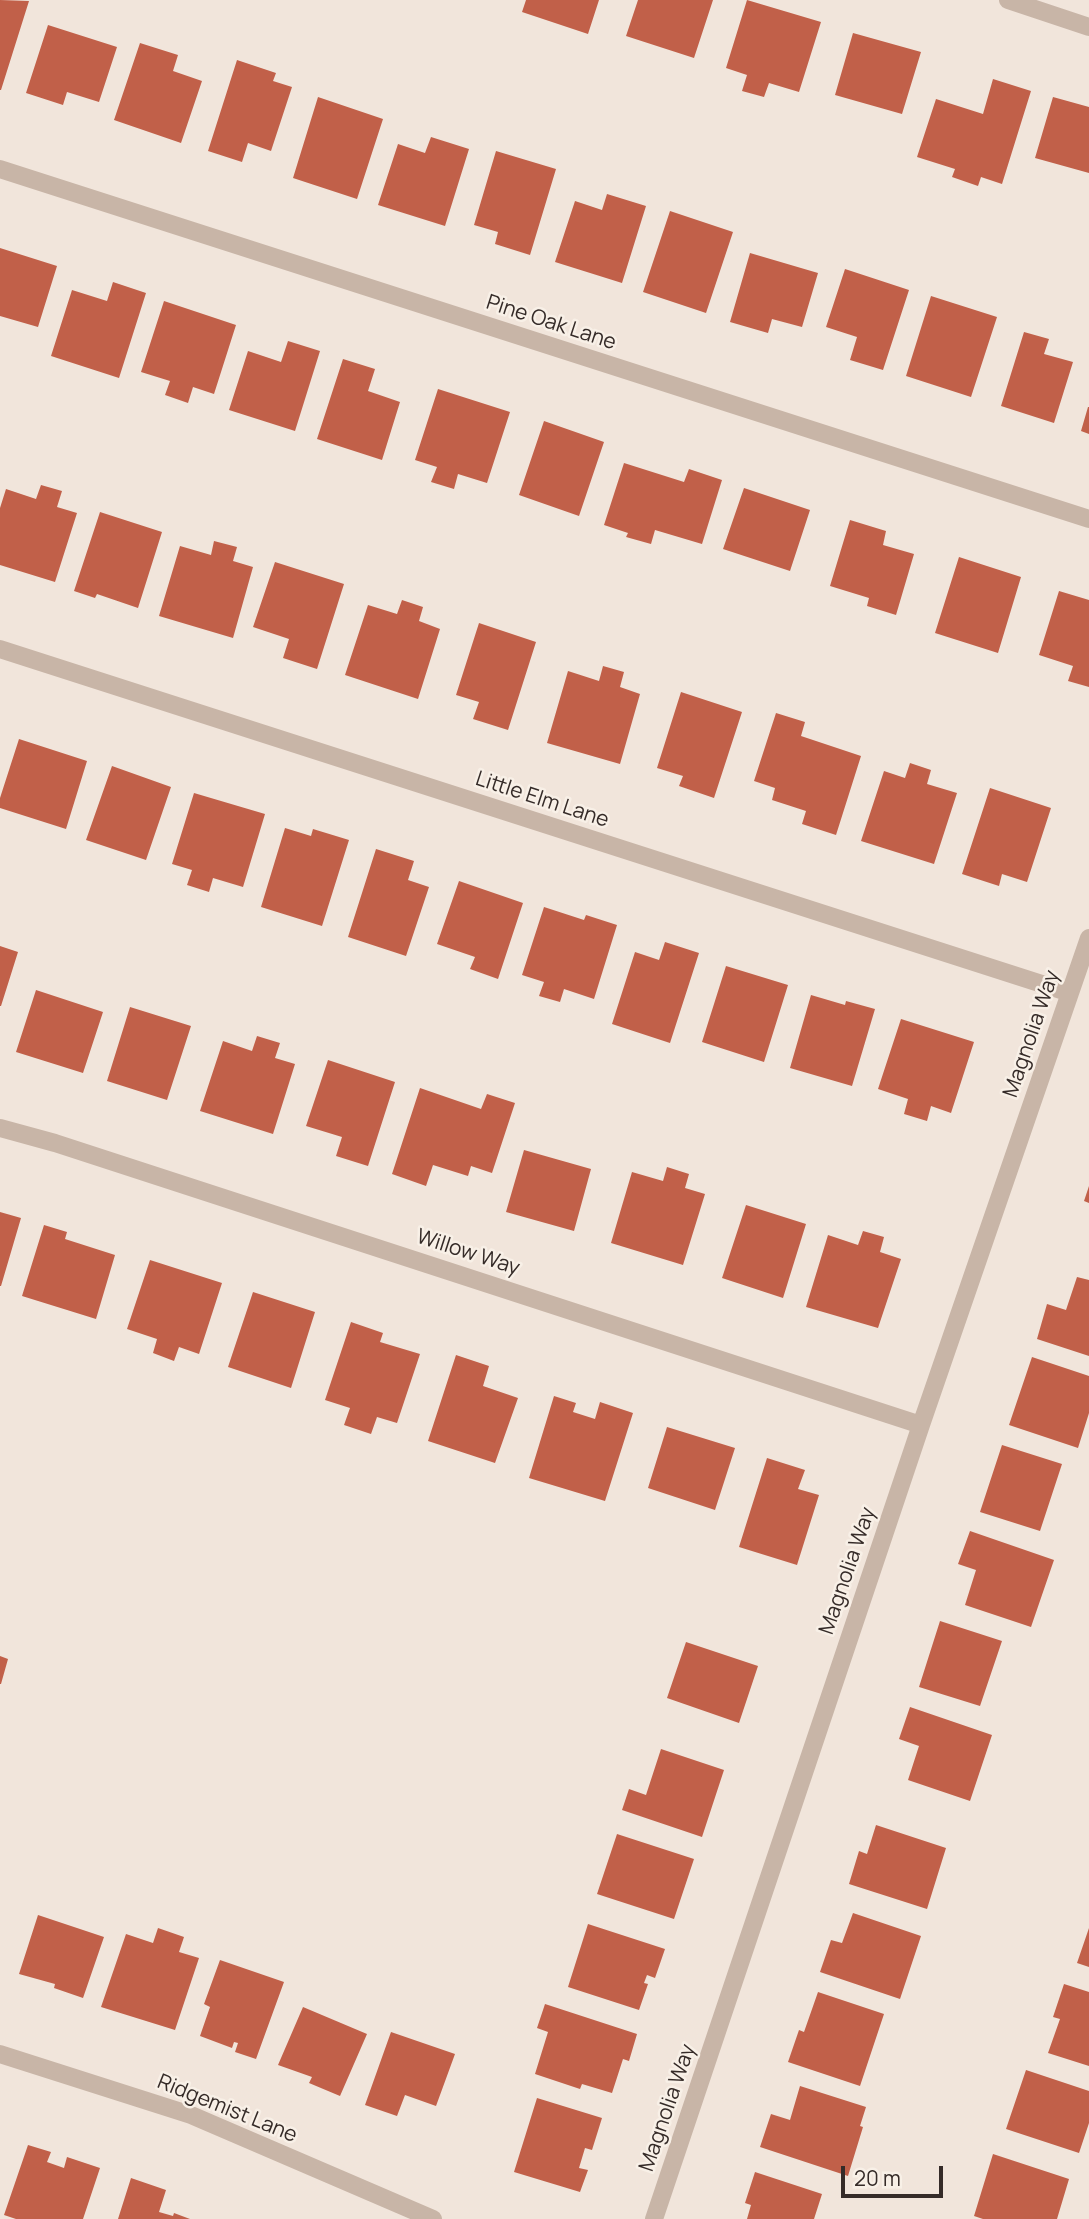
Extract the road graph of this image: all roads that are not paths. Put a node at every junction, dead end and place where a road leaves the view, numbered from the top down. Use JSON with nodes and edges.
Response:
{"nodes":[{"id":1,"x":1008,"y":0,"type":"edge"},
{"id":2,"x":1089,"y":27,"type":"edge"},
{"id":3,"x":0,"y":169,"type":"edge"},
{"id":4,"x":1089,"y":519,"type":"edge"},
{"id":5,"x":0,"y":649,"type":"edge"},
{"id":6,"x":1089,"y":938,"type":"edge"},
{"id":7,"x":1070,"y":993,"type":"junction"},
{"id":8,"x":0,"y":1128,"type":"edge"},
{"id":9,"x":921,"y":1425,"type":"junction"},
{"id":10,"x":0,"y":2054,"type":"edge"},
{"id":11,"x":433,"y":2219,"type":"edge"},
{"id":12,"x":654,"y":2219,"type":"edge"}],
"edges":[{"from":1,"to":2,"type":"street"},
{"from":3,"to":4,"type":"street","name":"Pine Oak Lane"},
{"from":5,"to":7,"type":"street","name":"Little Elm Lane"},
{"from":6,"to":7,"type":"street","name":"Magnolia Way"},
{"from":7,"to":9,"type":"street","name":"Magnolia Way"},
{"from":8,"to":9,"type":"street","name":"Willow Way"},
{"from":9,"to":12,"type":"street","name":"Magnolia Way"},
{"from":10,"to":11,"type":"street","name":"Ridgemist Lane"}]}
